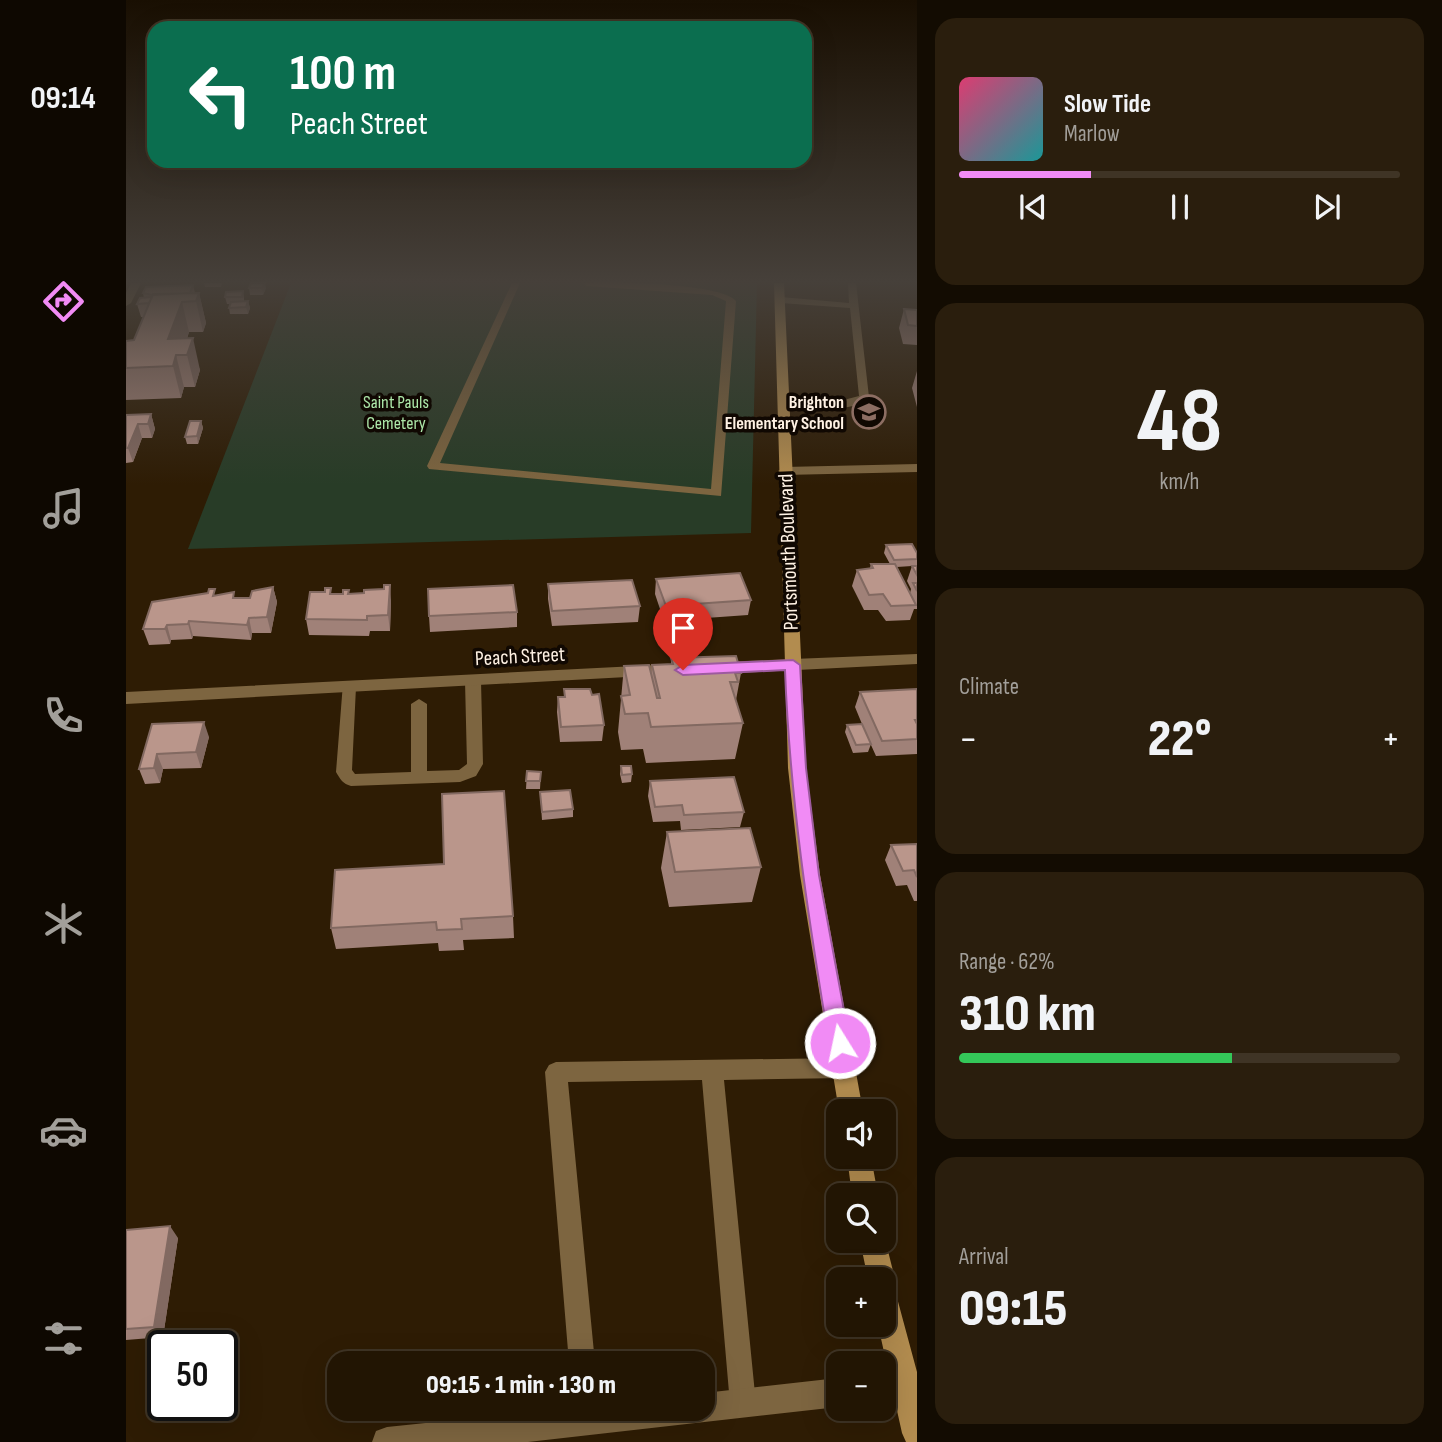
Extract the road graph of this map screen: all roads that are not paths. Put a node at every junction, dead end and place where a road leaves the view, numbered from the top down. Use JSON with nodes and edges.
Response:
{"nodes":[{"id":1,"x":486,"y":350,"type":"edge"},
{"id":2,"x":727,"y":350,"type":"edge"},
{"id":3,"x":782,"y":350,"type":"edge"},
{"id":4,"x":859,"y":350,"type":"edge"},
{"id":5,"x":784,"y":398,"type":"junction"},
{"id":6,"x":917,"y":468,"type":"edge"},
{"id":7,"x":784,"y":471,"type":"junction"},
{"id":8,"x":917,"y":659,"type":"edge"},
{"id":9,"x":793,"y":665,"type":"junction"},
{"id":10,"x":473,"y":681,"type":"junction"},
{"id":11,"x":348,"y":687,"type":"junction"},
{"id":12,"x":126,"y":698,"type":"edge"},
{"id":13,"x":419,"y":704,"type":"dead end"},
{"id":14,"x":419,"y":778,"type":"junction"},
{"id":15,"x":712,"y":1069,"type":"junction"},
{"id":16,"x":844,"y":1069,"type":"junction"},
{"id":17,"x":849,"y":1099,"type":"edge"},
{"id":18,"x":892,"y":1337,"type":"edge"},
{"id":19,"x":581,"y":1351,"type":"edge"},
{"id":20,"x":902,"y":1391,"type":"edge"},
{"id":21,"x":826,"y":1394,"type":"edge"},
{"id":22,"x":743,"y":1404,"type":"junction"},
{"id":23,"x":715,"y":1407,"type":"edge"},
{"id":24,"x":543,"y":1421,"type":"edge"},
{"id":25,"x":917,"y":1433,"type":"edge"},
{"id":26,"x":387,"y":1442,"type":"edge"}],
"edges":[{"from":1,"to":2,"type":"lane"},
{"from":3,"to":5,"type":"main road","name":"Portsmouth Boulevard"},
{"from":4,"to":5,"type":"lane"},
{"from":5,"to":7,"type":"main road","name":"Portsmouth Boulevard"},
{"from":6,"to":7,"type":"lane"},
{"from":7,"to":9,"type":"main road","name":"Portsmouth Boulevard"},
{"from":8,"to":9,"type":"street","name":"Peach Street"},
{"from":9,"to":10,"type":"street","name":"Peach Street"},
{"from":9,"to":16,"type":"main road","name":"Portsmouth Boulevard"},
{"from":10,"to":11,"type":"street","name":"Peach Street"},
{"from":10,"to":14,"type":"lane"},
{"from":11,"to":12,"type":"street","name":"Peach Street"},
{"from":11,"to":14,"type":"lane"},
{"from":13,"to":14,"type":"lane"},
{"from":15,"to":16,"type":"lane"},
{"from":15,"to":19,"type":"lane"},
{"from":15,"to":22,"type":"lane"},
{"from":16,"to":17,"type":"main road","name":"Portsmouth Boulevard"},
{"from":18,"to":20,"type":"main road"},
{"from":20,"to":25,"type":"main road"},
{"from":21,"to":22,"type":"street"},
{"from":22,"to":23,"type":"street"},
{"from":24,"to":26,"type":"street"}]}
